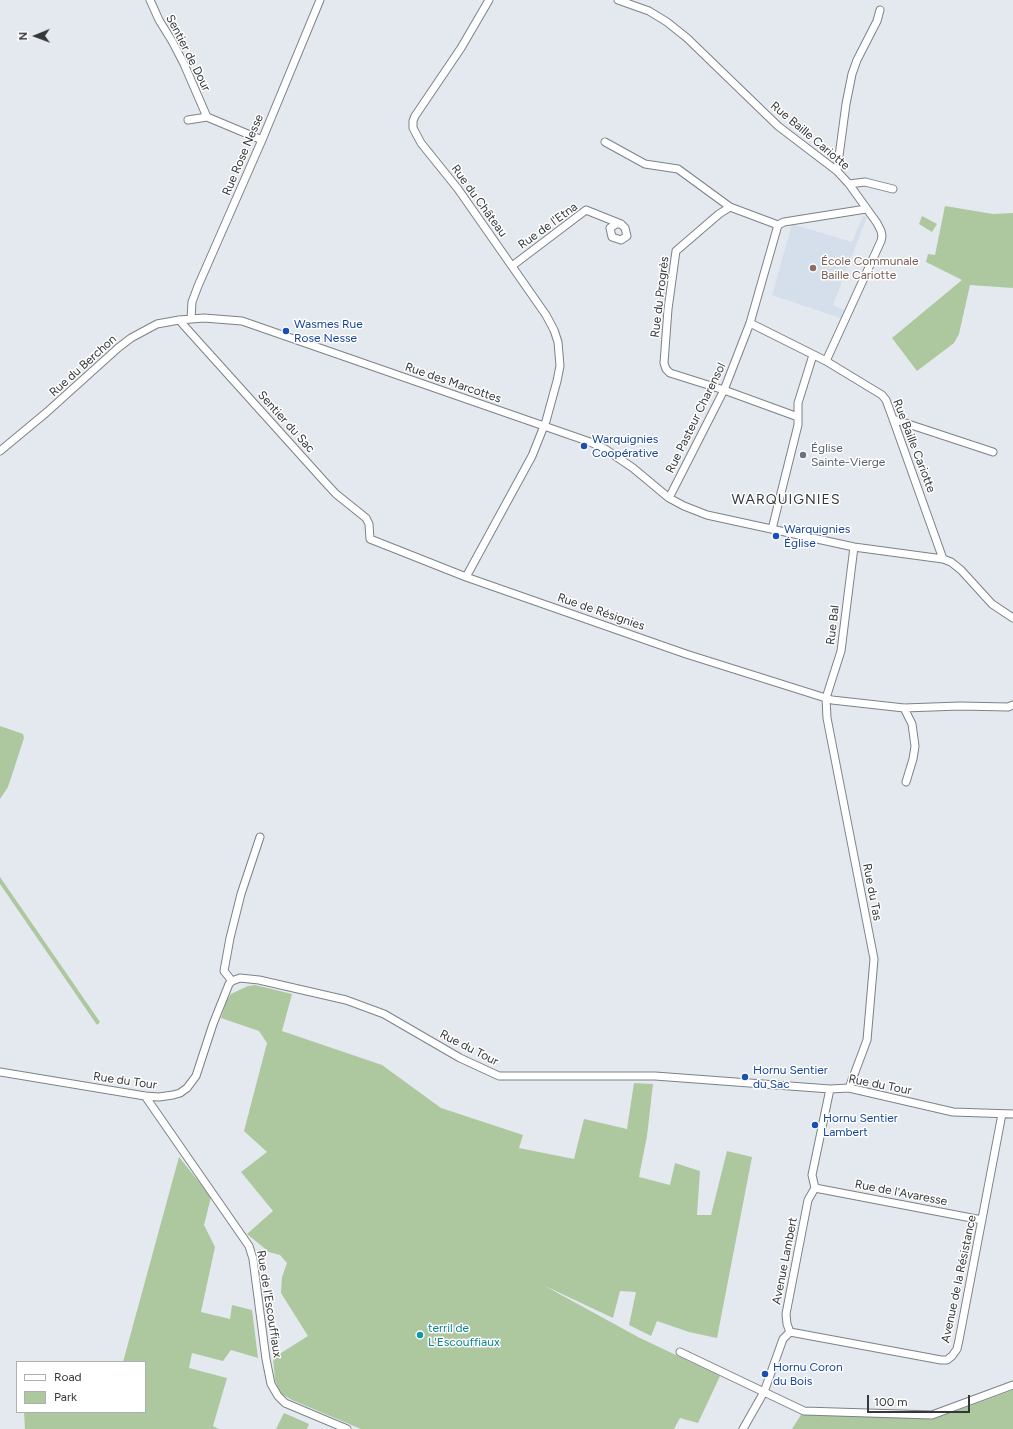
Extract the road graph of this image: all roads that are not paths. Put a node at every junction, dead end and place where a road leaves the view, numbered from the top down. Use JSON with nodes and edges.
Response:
{"nodes":[{"id":1,"x":150,"y":0,"type":"edge"},
{"id":2,"x":320,"y":0,"type":"edge"},
{"id":3,"x":489,"y":0,"type":"edge"},
{"id":4,"x":618,"y":0,"type":"edge"},
{"id":5,"x":880,"y":10,"type":"dead end"},
{"id":6,"x":207,"y":116,"type":"junction"},
{"id":7,"x":188,"y":120,"type":"dead end"},
{"id":8,"x":262,"y":140,"type":"junction"},
{"id":9,"x":605,"y":142,"type":"dead end"},
{"id":10,"x":837,"y":171,"type":"junction"},
{"id":11,"x":849,"y":184,"type":"junction"},
{"id":12,"x":893,"y":189,"type":"dead end"},
{"id":13,"x":730,"y":207,"type":"junction"},
{"id":14,"x":866,"y":208,"type":"junction"},
{"id":15,"x":620,"y":224,"type":"dead end"},
{"id":16,"x":778,"y":225,"type":"junction"},
{"id":17,"x":512,"y":266,"type":"junction"},
{"id":18,"x":191,"y":319,"type":"junction"},
{"id":19,"x":179,"y":320,"type":"junction"},
{"id":20,"x":750,"y":323,"type":"junction"},
{"id":21,"x":814,"y":355,"type":"junction"},
{"id":22,"x":826,"y":361,"type":"junction"},
{"id":23,"x":724,"y":390,"type":"junction"},
{"id":24,"x":798,"y":417,"type":"junction"},
{"id":25,"x":893,"y":419,"type":"junction"},
{"id":26,"x":544,"y":426,"type":"junction"},
{"id":27,"x":0,"y":451,"type":"edge"},
{"id":28,"x":993,"y":452,"type":"dead end"},
{"id":29,"x":669,"y":498,"type":"junction"},
{"id":30,"x":772,"y":529,"type":"junction"},
{"id":31,"x":370,"y":539,"type":"joint"},
{"id":32,"x":854,"y":547,"type":"junction"},
{"id":33,"x":943,"y":559,"type":"junction"},
{"id":34,"x":466,"y":577,"type":"junction"},
{"id":35,"x":1013,"y":618,"type":"edge"},
{"id":36,"x":829,"y":699,"type":"junction"},
{"id":37,"x":1013,"y":705,"type":"edge"},
{"id":38,"x":904,"y":708,"type":"junction"},
{"id":39,"x":906,"y":782,"type":"dead end"},
{"id":40,"x":260,"y":837,"type":"dead end"},
{"id":41,"x":232,"y":981,"type":"junction"},
{"id":42,"x":0,"y":1072,"type":"edge"},
{"id":43,"x":849,"y":1088,"type":"junction"},
{"id":44,"x":830,"y":1089,"type":"junction"},
{"id":45,"x":145,"y":1096,"type":"junction"},
{"id":46,"x":1002,"y":1114,"type":"junction"},
{"id":47,"x":1013,"y":1114,"type":"edge"},
{"id":48,"x":815,"y":1188,"type":"junction"},
{"id":49,"x":982,"y":1220,"type":"junction"},
{"id":50,"x":790,"y":1332,"type":"junction"},
{"id":51,"x":680,"y":1352,"type":"dead end"},
{"id":52,"x":1013,"y":1385,"type":"edge"},
{"id":53,"x":764,"y":1392,"type":"junction"},
{"id":54,"x":347,"y":1429,"type":"edge"},
{"id":55,"x":743,"y":1429,"type":"edge"}],
"edges":[{"from":1,"to":6,"type":"street","name":"Sentier de Dour"},
{"from":2,"to":8,"type":"street","name":"Rue Rose Nesse"},
{"from":3,"to":17,"type":"street","name":"Rue du Château"},
{"from":4,"to":10,"type":"street","name":"Rue Baille Cariotte"},
{"from":5,"to":10,"type":"street"},
{"from":6,"to":7,"type":"street"},
{"from":6,"to":8,"type":"street"},
{"from":8,"to":18,"type":"street","name":"Rue Rose Nesse"},
{"from":9,"to":13,"type":"street"},
{"from":10,"to":11,"type":"street","name":"Rue Baille Cariotte"},
{"from":11,"to":12,"type":"street"},
{"from":11,"to":14,"type":"street","name":"Rue Baille Cariotte"},
{"from":13,"to":16,"type":"street"},
{"from":13,"to":23,"type":"street","name":"Rue du Progrès"},
{"from":14,"to":16,"type":"street"},
{"from":14,"to":22,"type":"street","name":"Rue Baille Cariotte"},
{"from":15,"to":17,"type":"street","name":"Rue de l'Etna"},
{"from":16,"to":20,"type":"street","name":"Rue Pasteur Charensol"},
{"from":17,"to":26,"type":"street","name":"Rue du Château"},
{"from":18,"to":19,"type":"street","name":"Rue du Berchon"},
{"from":18,"to":26,"type":"street","name":"Rue des Marcottes"},
{"from":19,"to":27,"type":"street","name":"Rue du Berchon"},
{"from":19,"to":31,"type":"street","name":"Sentier du Sac"},
{"from":20,"to":21,"type":"street"},
{"from":20,"to":23,"type":"street","name":"Rue Pasteur Charensol"},
{"from":21,"to":22,"type":"street"},
{"from":21,"to":24,"type":"street"},
{"from":22,"to":25,"type":"street","name":"Rue Baille Cariotte"},
{"from":23,"to":24,"type":"street"},
{"from":23,"to":29,"type":"street","name":"Rue Pasteur Charensol"},
{"from":24,"to":30,"type":"street"},
{"from":25,"to":28,"type":"street"},
{"from":25,"to":33,"type":"street","name":"Rue Baille Cariotte"},
{"from":26,"to":29,"type":"street","name":"Rue des Marcottes"},
{"from":26,"to":34,"type":"street"},
{"from":29,"to":30,"type":"street","name":"Rue des Marcottes"},
{"from":30,"to":32,"type":"street","name":"Rue des Marcottes"},
{"from":31,"to":34,"type":"street","name":"Rue de Résignies"},
{"from":32,"to":33,"type":"street","name":"Rue des Marcottes"},
{"from":32,"to":36,"type":"street","name":"Rue Bal"},
{"from":33,"to":35,"type":"street"},
{"from":34,"to":36,"type":"street","name":"Rue de Résignies"},
{"from":36,"to":38,"type":"street","name":"Rue de Résignies"},
{"from":36,"to":43,"type":"street","name":"Rue du Tas"},
{"from":37,"to":38,"type":"street"},
{"from":38,"to":39,"type":"street"},
{"from":40,"to":41,"type":"street"},
{"from":41,"to":44,"type":"street","name":"Rue du Tour"},
{"from":41,"to":45,"type":"street","name":"Rue du Tour"},
{"from":42,"to":45,"type":"street","name":"Rue du Tour"},
{"from":43,"to":44,"type":"street","name":"Rue du Tour"},
{"from":43,"to":46,"type":"street","name":"Rue du Tour"},
{"from":44,"to":48,"type":"street","name":"Avenue Lambert"},
{"from":45,"to":54,"type":"street","name":"Rue de l'Escouffiaux"},
{"from":46,"to":47,"type":"street","name":"Rue du Tour"},
{"from":46,"to":49,"type":"street","name":"Avenue de la Résistance"},
{"from":48,"to":49,"type":"street","name":"Rue de l'Avaresse"},
{"from":48,"to":50,"type":"street","name":"Avenue Lambert"},
{"from":49,"to":50,"type":"street","name":"Avenue de la Résistance"},
{"from":50,"to":53,"type":"street"},
{"from":51,"to":53,"type":"street"},
{"from":52,"to":53,"type":"street"},
{"from":53,"to":55,"type":"street"}]}
